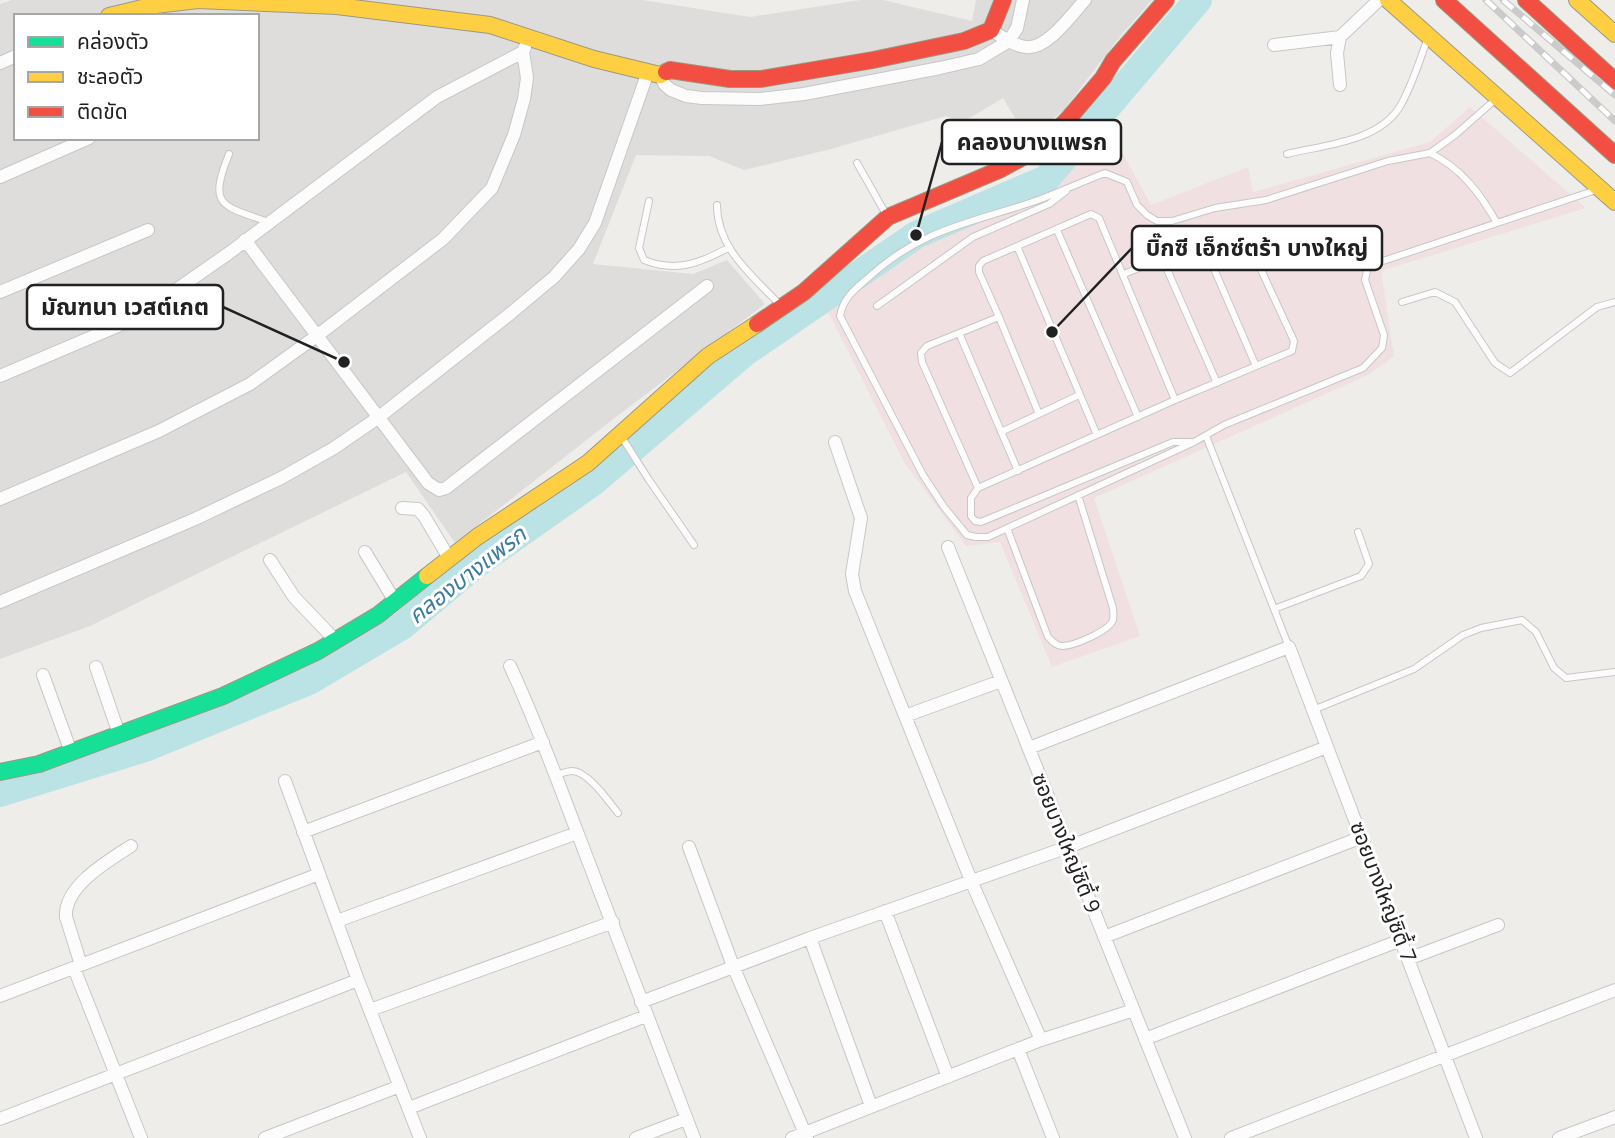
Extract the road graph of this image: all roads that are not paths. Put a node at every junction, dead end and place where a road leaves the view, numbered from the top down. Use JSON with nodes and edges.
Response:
{"nodes":[{"id":1,"x":1003,"y":0,"type":"edge"},
{"id":2,"x":1023,"y":0,"type":"edge"},
{"id":3,"x":1085,"y":0,"type":"edge"},
{"id":4,"x":1166,"y":0,"type":"edge"},
{"id":5,"x":1379,"y":0,"type":"edge"},
{"id":6,"x":1388,"y":0,"type":"edge"},
{"id":7,"x":1444,"y":0,"type":"edge"},
{"id":8,"x":1526,"y":0,"type":"edge"},
{"id":9,"x":1577,"y":0,"type":"edge"},
{"id":10,"x":154,"y":10,"type":"edge"},
{"id":11,"x":123,"y":14,"type":"edge"},
{"id":12,"x":991,"y":30,"type":"junction"},
{"id":13,"x":1615,"y":34,"type":"edge"},
{"id":14,"x":1429,"y":36,"type":"junction"},
{"id":15,"x":1340,"y":37,"type":"junction"},
{"id":16,"x":1009,"y":41,"type":"junction"},
{"id":17,"x":526,"y":45,"type":"junction"},
{"id":18,"x":1274,"y":45,"type":"dead end"},
{"id":19,"x":654,"y":74,"type":"junction"},
{"id":20,"x":1615,"y":81,"type":"edge"},
{"id":21,"x":1340,"y":85,"type":"dead end"},
{"id":22,"x":1498,"y":97,"type":"junction"},
{"id":23,"x":84,"y":140,"type":"edge"},
{"id":24,"x":1430,"y":153,"type":"junction"},
{"id":25,"x":229,"y":154,"type":"dead end"},
{"id":26,"x":1287,"y":154,"type":"dead end"},
{"id":27,"x":1615,"y":155,"type":"edge"},
{"id":28,"x":857,"y":163,"type":"dead end"},
{"id":29,"x":0,"y":177,"type":"edge"},
{"id":30,"x":1074,"y":185,"type":"junction"},
{"id":31,"x":1600,"y":189,"type":"junction"},
{"id":32,"x":649,"y":201,"type":"dead end"},
{"id":33,"x":1615,"y":202,"type":"edge"},
{"id":34,"x":717,"y":205,"type":"dead end"},
{"id":35,"x":888,"y":217,"type":"junction"},
{"id":36,"x":268,"y":222,"type":"junction"},
{"id":37,"x":1497,"y":223,"type":"junction"},
{"id":38,"x":148,"y":230,"type":"dead end"},
{"id":39,"x":1057,"y":230,"type":"junction"},
{"id":40,"x":245,"y":240,"type":"junction"},
{"id":41,"x":1202,"y":241,"type":"junction"},
{"id":42,"x":1017,"y":246,"type":"junction"},
{"id":43,"x":728,"y":248,"type":"junction"},
{"id":44,"x":1162,"y":258,"type":"junction"},
{"id":45,"x":1124,"y":274,"type":"junction"},
{"id":46,"x":707,"y":286,"type":"dead end"},
{"id":47,"x":0,"y":292,"type":"edge"},
{"id":48,"x":1402,"y":302,"type":"dead end"},
{"id":49,"x":1615,"y":302,"type":"edge"},
{"id":50,"x":877,"y":306,"type":"dead end"},
{"id":51,"x":782,"y":307,"type":"junction"},
{"id":52,"x":999,"y":317,"type":"junction"},
{"id":53,"x":959,"y":333,"type":"junction"},
{"id":54,"x":318,"y":335,"type":"junction"},
{"id":55,"x":1256,"y":366,"type":"junction"},
{"id":56,"x":0,"y":376,"type":"edge"},
{"id":57,"x":1217,"y":383,"type":"junction"},
{"id":58,"x":1079,"y":396,"type":"junction"},
{"id":59,"x":1175,"y":400,"type":"junction"},
{"id":60,"x":1039,"y":414,"type":"junction"},
{"id":61,"x":379,"y":417,"type":"junction"},
{"id":62,"x":1138,"y":417,"type":"junction"},
{"id":63,"x":1001,"y":432,"type":"junction"},
{"id":64,"x":1097,"y":435,"type":"junction"},
{"id":65,"x":1206,"y":436,"type":"junction"},
{"id":66,"x":623,"y":439,"type":"junction"},
{"id":67,"x":835,"y":442,"type":"dead end"},
{"id":68,"x":1194,"y":442,"type":"junction"},
{"id":69,"x":1018,"y":471,"type":"junction"},
{"id":70,"x":978,"y":488,"type":"junction"},
{"id":71,"x":1078,"y":495,"type":"junction"},
{"id":72,"x":0,"y":499,"type":"edge"},
{"id":73,"x":402,"y":508,"type":"dead end"},
{"id":74,"x":1007,"y":528,"type":"junction"},
{"id":75,"x":1358,"y":532,"type":"dead end"},
{"id":76,"x":694,"y":545,"type":"dead end"},
{"id":77,"x":948,"y":547,"type":"dead end"},
{"id":78,"x":365,"y":552,"type":"dead end"},
{"id":79,"x":449,"y":558,"type":"junction"},
{"id":80,"x":270,"y":560,"type":"dead end"},
{"id":81,"x":0,"y":602,"type":"edge"},
{"id":82,"x":396,"y":603,"type":"junction"},
{"id":83,"x":1274,"y":609,"type":"junction"},
{"id":84,"x":336,"y":641,"type":"junction"},
{"id":85,"x":1289,"y":647,"type":"junction"},
{"id":86,"x":510,"y":666,"type":"dead end"},
{"id":87,"x":96,"y":667,"type":"dead end"},
{"id":88,"x":1615,"y":672,"type":"edge"},
{"id":89,"x":43,"y":675,"type":"dead end"},
{"id":90,"x":1001,"y":681,"type":"junction"},
{"id":91,"x":1313,"y":710,"type":"junction"},
{"id":92,"x":905,"y":716,"type":"junction"},
{"id":93,"x":119,"y":734,"type":"junction"},
{"id":94,"x":543,"y":742,"type":"junction"},
{"id":95,"x":1327,"y":747,"type":"junction"},
{"id":96,"x":1029,"y":748,"type":"junction"},
{"id":97,"x":71,"y":752,"type":"junction"},
{"id":98,"x":0,"y":772,"type":"edge"},
{"id":99,"x":555,"y":775,"type":"junction"},
{"id":100,"x":285,"y":781,"type":"dead end"},
{"id":101,"x":618,"y":813,"type":"dead end"},
{"id":102,"x":303,"y":832,"type":"junction"},
{"id":103,"x":577,"y":833,"type":"junction"},
{"id":104,"x":1362,"y":837,"type":"junction"},
{"id":105,"x":131,"y":846,"type":"dead end"},
{"id":106,"x":689,"y":847,"type":"dead end"},
{"id":107,"x":1068,"y":847,"type":"junction"},
{"id":108,"x":319,"y":874,"type":"junction"},
{"id":109,"x":972,"y":883,"type":"junction"},
{"id":110,"x":885,"y":911,"type":"junction"},
{"id":111,"x":337,"y":921,"type":"junction"},
{"id":112,"x":613,"y":922,"type":"junction"},
{"id":113,"x":1498,"y":925,"type":"dead end"},
{"id":114,"x":1104,"y":937,"type":"junction"},
{"id":115,"x":810,"y":938,"type":"junction"},
{"id":116,"x":1401,"y":940,"type":"junction"},
{"id":117,"x":1408,"y":959,"type":"junction"},
{"id":118,"x":733,"y":966,"type":"junction"},
{"id":119,"x":78,"y":967,"type":"junction"},
{"id":120,"x":358,"y":980,"type":"junction"},
{"id":121,"x":1615,"y":990,"type":"edge"},
{"id":122,"x":0,"y":996,"type":"edge"},
{"id":123,"x":641,"y":1002,"type":"junction"},
{"id":124,"x":370,"y":1010,"type":"junction"},
{"id":125,"x":1133,"y":1010,"type":"junction"},
{"id":126,"x":646,"y":1016,"type":"junction"},
{"id":127,"x":1041,"y":1040,"type":"junction"},
{"id":128,"x":1145,"y":1040,"type":"junction"},
{"id":129,"x":1018,"y":1049,"type":"junction"},
{"id":130,"x":1444,"y":1055,"type":"junction"},
{"id":131,"x":115,"y":1074,"type":"junction"},
{"id":132,"x":948,"y":1077,"type":"junction"},
{"id":133,"x":400,"y":1086,"type":"junction"},
{"id":134,"x":871,"y":1106,"type":"junction"},
{"id":135,"x":409,"y":1108,"type":"junction"},
{"id":136,"x":1615,"y":1117,"type":"edge"},
{"id":137,"x":0,"y":1119,"type":"edge"},
{"id":138,"x":686,"y":1119,"type":"junction"},
{"id":139,"x":801,"y":1136,"type":"edge"},
{"id":140,"x":141,"y":1138,"type":"edge"},
{"id":141,"x":265,"y":1138,"type":"edge"},
{"id":142,"x":420,"y":1138,"type":"edge"},
{"id":143,"x":636,"y":1138,"type":"edge"},
{"id":144,"x":694,"y":1138,"type":"edge"},
{"id":145,"x":1053,"y":1138,"type":"edge"},
{"id":146,"x":1185,"y":1138,"type":"edge"},
{"id":147,"x":1231,"y":1138,"type":"edge"},
{"id":148,"x":1476,"y":1138,"type":"edge"},
{"id":149,"x":1559,"y":1138,"type":"edge"}],
"edges":[{"from":1,"to":12,"type":"main road"},
{"from":2,"to":16,"type":"street"},
{"from":3,"to":16,"type":"street"},
{"from":4,"to":35,"type":"main road"},
{"from":5,"to":15,"type":"street"},
{"from":6,"to":14,"type":"main road"},
{"from":7,"to":27,"type":"main road"},
{"from":8,"to":20,"type":"main road"},
{"from":9,"to":13,"type":"main road"},
{"from":10,"to":11,"type":"main road"},
{"from":10,"to":17,"type":"main road"},
{"from":12,"to":16,"type":"street"},
{"from":12,"to":19,"type":"main road"},
{"from":14,"to":22,"type":"main road"},
{"from":14,"to":26,"type":"lane"},
{"from":15,"to":18,"type":"street"},
{"from":15,"to":21,"type":"street"},
{"from":16,"to":19,"type":"street"},
{"from":17,"to":19,"type":"main road"},
{"from":17,"to":36,"type":"street"},
{"from":17,"to":54,"type":"street"},
{"from":19,"to":61,"type":"street"},
{"from":22,"to":24,"type":"lane"},
{"from":22,"to":31,"type":"main road"},
{"from":23,"to":29,"type":"street"},
{"from":24,"to":30,"type":"lane"},
{"from":24,"to":37,"type":"lane"},
{"from":25,"to":36,"type":"lane"},
{"from":28,"to":35,"type":"lane"},
{"from":30,"to":50,"type":"lane"},
{"from":30,"to":74,"type":"lane"},
{"from":31,"to":33,"type":"main road"},
{"from":31,"to":37,"type":"lane"},
{"from":32,"to":43,"type":"lane"},
{"from":34,"to":43,"type":"lane"},
{"from":35,"to":51,"type":"main road"},
{"from":36,"to":40,"type":"street"},
{"from":37,"to":65,"type":"lane"},
{"from":38,"to":47,"type":"street"},
{"from":39,"to":42,"type":"lane"},
{"from":39,"to":45,"type":"lane"},
{"from":39,"to":62,"type":"lane"},
{"from":40,"to":54,"type":"street"},
{"from":40,"to":56,"type":"street"},
{"from":41,"to":44,"type":"lane"},
{"from":41,"to":55,"type":"lane"},
{"from":41,"to":55,"type":"lane"},
{"from":42,"to":52,"type":"lane"},
{"from":42,"to":58,"type":"lane"},
{"from":43,"to":51,"type":"lane"},
{"from":44,"to":45,"type":"lane"},
{"from":44,"to":57,"type":"lane"},
{"from":45,"to":59,"type":"lane"},
{"from":46,"to":61,"type":"street"},
{"from":48,"to":49,"type":"lane"},
{"from":51,"to":66,"type":"main road"},
{"from":52,"to":53,"type":"lane"},
{"from":52,"to":60,"type":"lane"},
{"from":53,"to":63,"type":"lane"},
{"from":53,"to":70,"type":"lane"},
{"from":54,"to":61,"type":"street"},
{"from":54,"to":72,"type":"street"},
{"from":55,"to":57,"type":"lane"},
{"from":57,"to":59,"type":"lane"},
{"from":58,"to":60,"type":"lane"},
{"from":58,"to":64,"type":"lane"},
{"from":59,"to":62,"type":"lane"},
{"from":60,"to":63,"type":"lane"},
{"from":61,"to":81,"type":"street"},
{"from":62,"to":64,"type":"lane"},
{"from":63,"to":69,"type":"lane"},
{"from":64,"to":69,"type":"lane"},
{"from":65,"to":68,"type":"lane"},
{"from":65,"to":83,"type":"lane"},
{"from":66,"to":76,"type":"lane"},
{"from":66,"to":79,"type":"main road"},
{"from":67,"to":92,"type":"street"},
{"from":68,"to":70,"type":"lane"},
{"from":68,"to":71,"type":"lane"},
{"from":69,"to":70,"type":"lane"},
{"from":71,"to":74,"type":"lane"},
{"from":71,"to":74,"type":"lane"},
{"from":73,"to":79,"type":"street"},
{"from":75,"to":83,"type":"lane"},
{"from":77,"to":90,"type":"street","name":"ซอยบางใหญ่ซิตี้ 9"},
{"from":78,"to":82,"type":"street"},
{"from":79,"to":82,"type":"main road"},
{"from":80,"to":84,"type":"street"},
{"from":82,"to":84,"type":"main road"},
{"from":83,"to":85,"type":"lane"},
{"from":84,"to":93,"type":"main road"},
{"from":85,"to":91,"type":"street","name":"ซอยบางใหญ่ซิตี้ 7"},
{"from":85,"to":96,"type":"street"},
{"from":86,"to":94,"type":"street"},
{"from":87,"to":93,"type":"street"},
{"from":88,"to":91,"type":"lane"},
{"from":89,"to":97,"type":"street"},
{"from":90,"to":92,"type":"street"},
{"from":90,"to":96,"type":"street","name":"ซอยบางใหญ่ซิตี้ 9"},
{"from":91,"to":95,"type":"street","name":"ซอยบางใหญ่ซิตี้ 7"},
{"from":92,"to":109,"type":"street"},
{"from":93,"to":97,"type":"main road"},
{"from":94,"to":99,"type":"street"},
{"from":94,"to":102,"type":"street"},
{"from":95,"to":104,"type":"street","name":"ซอยบางใหญ่ซิตี้ 7"},
{"from":95,"to":107,"type":"street"},
{"from":96,"to":107,"type":"street","name":"ซอยบางใหญ่ซิตี้ 9"},
{"from":97,"to":98,"type":"main road"},
{"from":99,"to":101,"type":"lane"},
{"from":99,"to":103,"type":"street"},
{"from":100,"to":102,"type":"street"},
{"from":102,"to":108,"type":"street"},
{"from":103,"to":111,"type":"street"},
{"from":103,"to":112,"type":"street"},
{"from":104,"to":114,"type":"street"},
{"from":104,"to":116,"type":"street","name":"ซอยบางใหญ่ซิตี้ 7"},
{"from":105,"to":119,"type":"street"},
{"from":106,"to":118,"type":"street"},
{"from":107,"to":109,"type":"street"},
{"from":107,"to":114,"type":"street","name":"ซอยบางใหญ่ซิตี้ 9"},
{"from":108,"to":111,"type":"street"},
{"from":108,"to":119,"type":"street"},
{"from":109,"to":110,"type":"street"},
{"from":109,"to":127,"type":"street"},
{"from":110,"to":115,"type":"street"},
{"from":110,"to":132,"type":"street"},
{"from":111,"to":120,"type":"street"},
{"from":112,"to":123,"type":"street"},
{"from":112,"to":124,"type":"street"},
{"from":113,"to":117,"type":"street"},
{"from":114,"to":125,"type":"street","name":"ซอยบางใหญ่ซิตี้ 9"},
{"from":115,"to":118,"type":"street"},
{"from":115,"to":134,"type":"street"},
{"from":116,"to":117,"type":"street","name":"ซอยบางใหญ่ซิตี้ 7"},
{"from":116,"to":128,"type":"street"},
{"from":117,"to":130,"type":"street","name":"ซอยบางใหญ่ซิตี้ 7"},
{"from":118,"to":123,"type":"street"},
{"from":118,"to":139,"type":"street"},
{"from":119,"to":122,"type":"street"},
{"from":119,"to":131,"type":"street"},
{"from":120,"to":124,"type":"street"},
{"from":120,"to":131,"type":"street"},
{"from":121,"to":130,"type":"street"},
{"from":123,"to":126,"type":"street"},
{"from":124,"to":133,"type":"street"},
{"from":125,"to":127,"type":"street"},
{"from":125,"to":128,"type":"street","name":"ซอยบางใหญ่ซิตี้ 9"},
{"from":126,"to":135,"type":"street"},
{"from":126,"to":138,"type":"street"},
{"from":127,"to":129,"type":"street"},
{"from":128,"to":146,"type":"street","name":"ซอยบางใหญ่ซิตี้ 9"},
{"from":129,"to":132,"type":"street"},
{"from":129,"to":145,"type":"street"},
{"from":130,"to":147,"type":"street"},
{"from":130,"to":148,"type":"street","name":"ซอยบางใหญ่ซิตี้ 7"},
{"from":131,"to":137,"type":"street"},
{"from":131,"to":140,"type":"street"},
{"from":132,"to":134,"type":"street"},
{"from":133,"to":135,"type":"street"},
{"from":133,"to":141,"type":"street"},
{"from":134,"to":139,"type":"street"},
{"from":135,"to":142,"type":"street"},
{"from":136,"to":149,"type":"street"},
{"from":138,"to":143,"type":"street"},
{"from":138,"to":144,"type":"street"}]}
